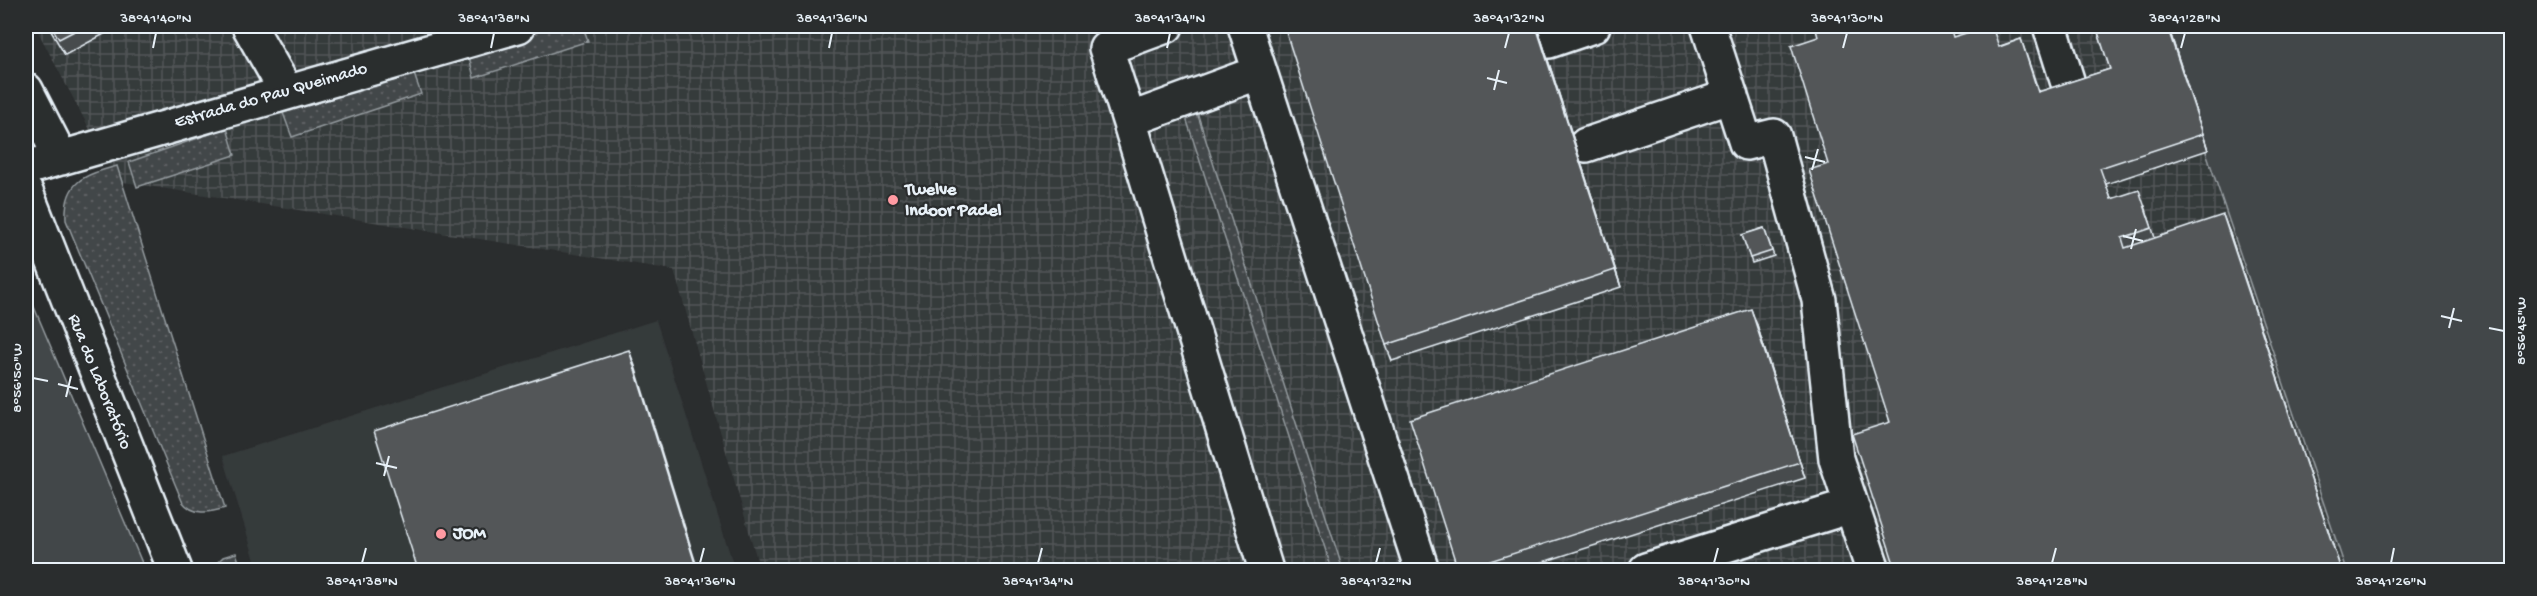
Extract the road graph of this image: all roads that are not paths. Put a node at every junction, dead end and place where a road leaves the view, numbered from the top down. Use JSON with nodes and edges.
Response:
{"nodes":[{"id":1,"x":249,"y":26,"type":"edge"},
{"id":2,"x":518,"y":26,"type":"edge"},
{"id":3,"x":1166,"y":26,"type":"edge"},
{"id":4,"x":1245,"y":26,"type":"edge"},
{"id":5,"x":1593,"y":26,"type":"edge"},
{"id":6,"x":1708,"y":26,"type":"edge"},
{"id":7,"x":2050,"y":26,"type":"edge"},
{"id":8,"x":1549,"y":41,"type":"dead end"},
{"id":9,"x":1260,"y":72,"type":"junction"},
{"id":10,"x":2067,"y":80,"type":"edge"},
{"id":11,"x":26,"y":90,"type":"edge"},
{"id":12,"x":286,"y":91,"type":"junction"},
{"id":13,"x":1731,"y":96,"type":"junction"},
{"id":14,"x":1129,"y":120,"type":"junction"},
{"id":15,"x":1586,"y":145,"type":"dead end"},
{"id":16,"x":61,"y":158,"type":"junction"},
{"id":17,"x":26,"y":168,"type":"edge"},
{"id":18,"x":26,"y":192,"type":"edge"},
{"id":19,"x":1851,"y":506,"type":"junction"},
{"id":20,"x":175,"y":570,"type":"edge"},
{"id":21,"x":1266,"y":570,"type":"edge"},
{"id":22,"x":1422,"y":570,"type":"edge"},
{"id":23,"x":1646,"y":570,"type":"edge"},
{"id":24,"x":1873,"y":570,"type":"edge"}],
"edges":[{"from":1,"to":12,"type":"street"},
{"from":2,"to":12,"type":"street","name":"Estrada do Pau Queimado"},
{"from":3,"to":14,"type":"street"},
{"from":4,"to":9,"type":"street"},
{"from":5,"to":8,"type":"street"},
{"from":6,"to":13,"type":"street"},
{"from":7,"to":10,"type":"street"},
{"from":9,"to":14,"type":"street"},
{"from":9,"to":22,"type":"street"},
{"from":11,"to":16,"type":"street"},
{"from":12,"to":16,"type":"street","name":"Estrada do Pau Queimado"},
{"from":13,"to":15,"type":"street"},
{"from":13,"to":19,"type":"street"},
{"from":14,"to":21,"type":"street"},
{"from":16,"to":17,"type":"street","name":"Estrada do Pau Queimado"},
{"from":18,"to":20,"type":"street","name":"Rua do Laboratório"},
{"from":19,"to":23,"type":"street"},
{"from":19,"to":24,"type":"street"}]}
